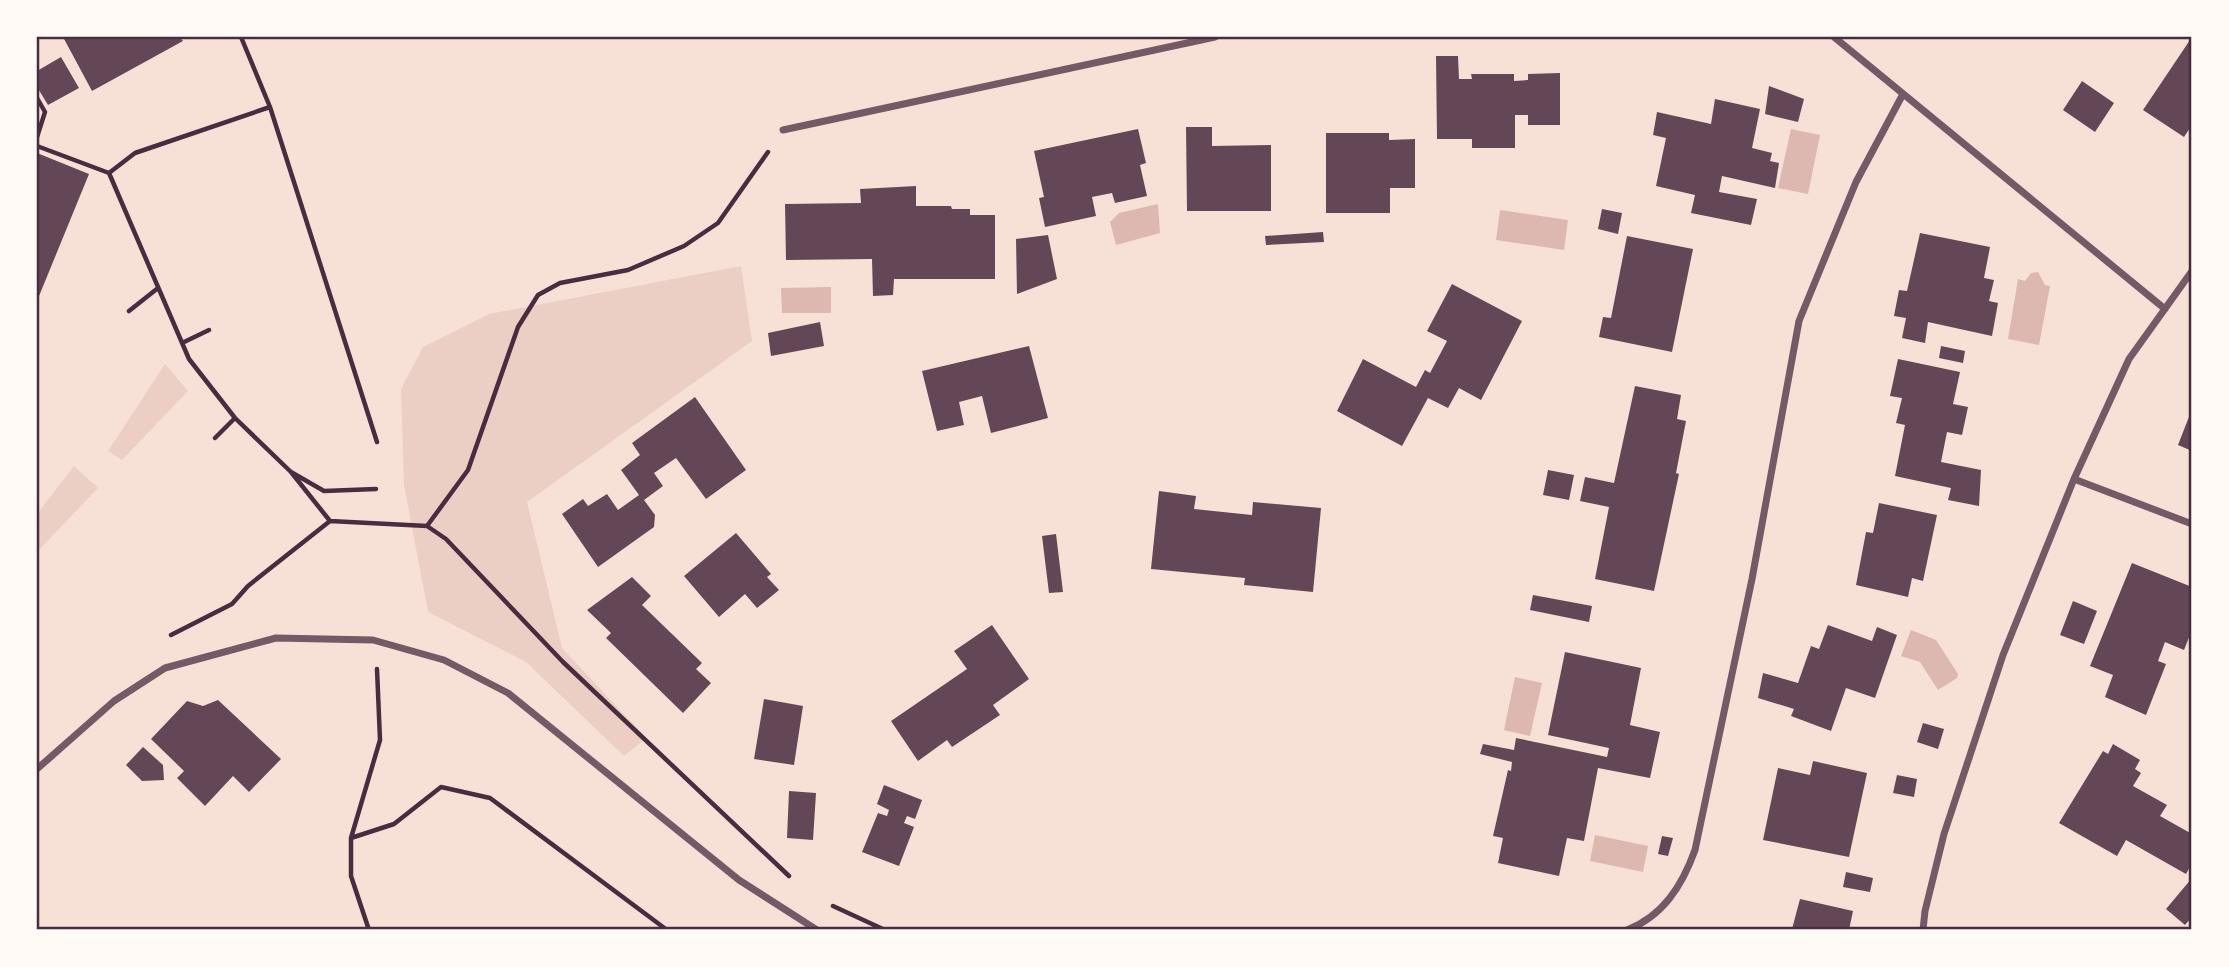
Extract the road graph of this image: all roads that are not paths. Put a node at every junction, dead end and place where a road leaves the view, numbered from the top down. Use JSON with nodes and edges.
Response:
{"nodes":[{"id":1,"x":1215,"y":37,"type":"edge"},
{"id":2,"x":1834,"y":37,"type":"edge"},
{"id":3,"x":1903,"y":94,"type":"junction"},
{"id":4,"x":783,"y":130,"type":"road end"},
{"id":5,"x":2192,"y":271,"type":"edge"},
{"id":6,"x":2165,"y":309,"type":"junction"},
{"id":7,"x":2074,"y":479,"type":"junction"},
{"id":8,"x":2192,"y":524,"type":"edge"},
{"id":9,"x":37,"y":769,"type":"edge"},
{"id":10,"x":817,"y":930,"type":"edge"},
{"id":11,"x":1626,"y":930,"type":"edge"},
{"id":12,"x":1923,"y":930,"type":"edge"}],
"edges":[{"from":1,"to":4,"type":"street"},
{"from":2,"to":3,"type":"street"},
{"from":3,"to":6,"type":"street"},
{"from":3,"to":11,"type":"street"},
{"from":5,"to":6,"type":"street"},
{"from":6,"to":7,"type":"street"},
{"from":7,"to":8,"type":"street"},
{"from":7,"to":12,"type":"street"},
{"from":9,"to":10,"type":"street"}]}
